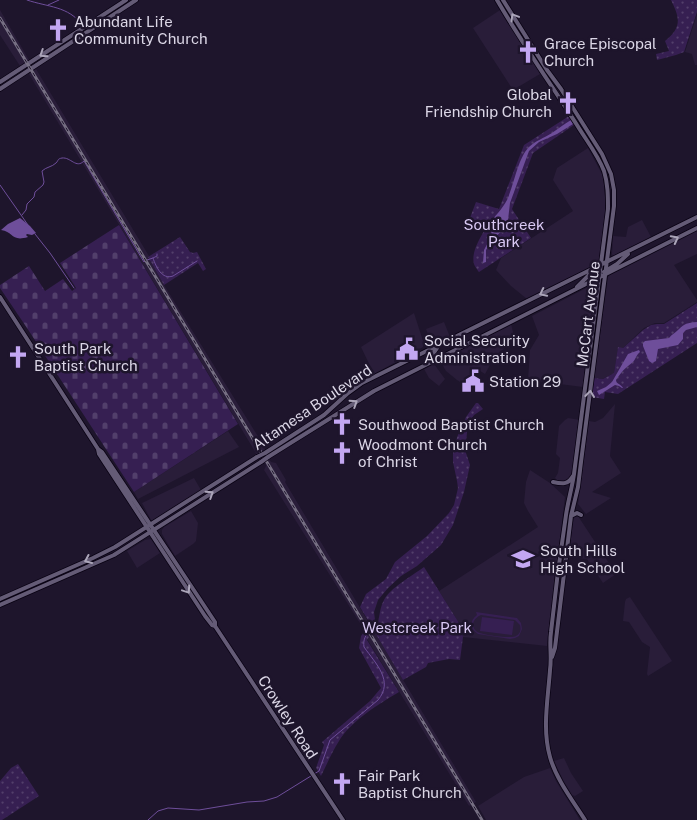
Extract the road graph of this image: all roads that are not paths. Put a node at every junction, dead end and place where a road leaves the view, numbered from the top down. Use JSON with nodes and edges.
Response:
{"nodes":[{"id":1,"x":126,"y":0,"type":"edge"},
{"id":2,"x":136,"y":0,"type":"edge"},
{"id":3,"x":497,"y":0,"type":"edge"},
{"id":4,"x":504,"y":0,"type":"edge"},
{"id":5,"x":524,"y":34,"type":"junction"},
{"id":6,"x":519,"y":38,"type":"junction"},
{"id":7,"x":0,"y":82,"type":"edge"},
{"id":8,"x":0,"y":89,"type":"edge"},
{"id":9,"x":565,"y":95,"type":"junction"},
{"id":10,"x":560,"y":98,"type":"junction"},
{"id":11,"x":697,"y":217,"type":"edge"},
{"id":12,"x":686,"y":223,"type":"junction"},
{"id":13,"x":697,"y":228,"type":"edge"},
{"id":14,"x":690,"y":232,"type":"junction"},
{"id":15,"x":649,"y":242,"type":"junction"},
{"id":16,"x":632,"y":250,"type":"junction"},
{"id":17,"x":652,"y":250,"type":"junction"},
{"id":18,"x":608,"y":253,"type":"junction"},
{"id":19,"x":615,"y":258,"type":"junction"},
{"id":20,"x":606,"y":262,"type":"junction"},
{"id":21,"x":600,"y":266,"type":"junction"},
{"id":22,"x":605,"y":273,"type":"junction"},
{"id":23,"x":599,"y":277,"type":"junction"},
{"id":24,"x":562,"y":284,"type":"junction"},
{"id":25,"x":573,"y":290,"type":"junction"},
{"id":26,"x":568,"y":293,"type":"junction"},
{"id":27,"x":0,"y":297,"type":"edge"},
{"id":28,"x":594,"y":317,"type":"junction"},
{"id":29,"x":600,"y":318,"type":"junction"},
{"id":30,"x":469,"y":330,"type":"junction"},
{"id":31,"x":474,"y":340,"type":"junction"},
{"id":32,"x":439,"y":345,"type":"junction"},
{"id":33,"x":589,"y":356,"type":"junction"},
{"id":34,"x":594,"y":358,"type":"junction"},
{"id":35,"x":425,"y":365,"type":"junction"},
{"id":36,"x":98,"y":449,"type":"junction"},
{"id":37,"x":577,"y":454,"type":"junction"},
{"id":38,"x":582,"y":455,"type":"junction"},
{"id":39,"x":109,"y":470,"type":"junction"},
{"id":40,"x":117,"y":474,"type":"junction"},
{"id":41,"x":574,"y":474,"type":"junction"},
{"id":42,"x":553,"y":482,"type":"dead end"},
{"id":43,"x":189,"y":501,"type":"junction"},
{"id":44,"x":191,"y":507,"type":"junction"},
{"id":45,"x":581,"y":515,"type":"dead end"},
{"id":46,"x":571,"y":516,"type":"junction"},
{"id":47,"x":151,"y":525,"type":"junction"},
{"id":48,"x":146,"y":528,"type":"junction"},
{"id":49,"x":154,"y":530,"type":"junction"},
{"id":50,"x":149,"y":533,"type":"junction"},
{"id":51,"x":105,"y":552,"type":"junction"},
{"id":52,"x":108,"y":558,"type":"junction"},
{"id":53,"x":29,"y":585,"type":"junction"},
{"id":54,"x":32,"y":591,"type":"junction"},
{"id":55,"x":0,"y":599,"type":"edge"},
{"id":56,"x":0,"y":605,"type":"edge"},
{"id":57,"x":215,"y":626,"type":"junction"},
{"id":58,"x":551,"y":660,"type":"junction"},
{"id":59,"x":343,"y":820,"type":"edge"},
{"id":60,"x":585,"y":820,"type":"edge"}],
"edges":[{"from":1,"to":7,"type":"main road","one_way":true},
{"from":2,"to":8,"type":"main road"},
{"from":3,"to":6,"type":"main road","name":"McCart Avenue"},
{"from":5,"to":4,"type":"main road","name":"McCart Avenue","one_way":true},
{"from":5,"to":6,"type":"main road"},
{"from":5,"to":9,"type":"main road","name":"McCart Avenue"},
{"from":6,"to":10,"type":"main road","name":"McCart Avenue"},
{"from":9,"to":10,"type":"main road"},
{"from":9,"to":18,"type":"main road","name":"McCart Avenue"},
{"from":10,"to":21,"type":"main road","name":"McCart Avenue"},
{"from":11,"to":12,"type":"main road"},
{"from":12,"to":14,"type":"main road"},
{"from":12,"to":15,"type":"main road"},
{"from":13,"to":14,"type":"main road","name":"Altamesa Boulevard"},
{"from":17,"to":14,"type":"main road","name":"Altamesa Boulevard","one_way":true},
{"from":15,"to":16,"type":"main road"},
{"from":15,"to":17,"type":"main road"},
{"from":16,"to":19,"type":"main road"},
{"from":16,"to":22,"type":"main road"},
{"from":17,"to":22,"type":"main road","name":"Altamesa Boulevard"},
{"from":18,"to":19,"type":"main road"},
{"from":18,"to":20,"type":"main road","name":"McCart Avenue"},
{"from":19,"to":20,"type":"main road"},
{"from":20,"to":21,"type":"main road"},
{"from":20,"to":22,"type":"main road","name":"McCart Avenue"},
{"from":21,"to":23,"type":"main road","name":"McCart Avenue"},
{"from":21,"to":24,"type":"main road","name":"Altamesa Boulevard"},
{"from":21,"to":25,"type":"main road"},
{"from":22,"to":23,"type":"main road","name":"Altamesa Boulevard"},
{"from":22,"to":29,"type":"main road","name":"McCart Avenue"},
{"from":23,"to":25,"type":"main road","name":"Altamesa Boulevard"},
{"from":23,"to":28,"type":"main road","name":"McCart Avenue"},
{"from":24,"to":26,"type":"main road"},
{"from":24,"to":30,"type":"main road","name":"Altamesa Boulevard","one_way":true},
{"from":25,"to":26,"type":"main road","name":"Altamesa Boulevard"},
{"from":26,"to":31,"type":"main road","name":"Altamesa Boulevard"},
{"from":27,"to":36,"type":"main road","name":"Crowley Road"},
{"from":28,"to":29,"type":"main road"},
{"from":28,"to":33,"type":"main road","name":"McCart Avenue"},
{"from":29,"to":34,"type":"main road","name":"McCart Avenue"},
{"from":30,"to":31,"type":"main road"},
{"from":30,"to":32,"type":"main road","name":"Altamesa Boulevard"},
{"from":31,"to":35,"type":"main road","name":"Altamesa Boulevard"},
{"from":32,"to":35,"type":"main road"},
{"from":32,"to":43,"type":"main road","name":"Altamesa Boulevard","bridge":true},
{"from":33,"to":34,"type":"main road"},
{"from":33,"to":37,"type":"main road","name":"McCart Avenue"},
{"from":38,"to":34,"type":"main road","name":"McCart Avenue","one_way":true},
{"from":44,"to":35,"type":"main road","name":"Altamesa Boulevard","one_way":true,"bridge":true},
{"from":36,"to":39,"type":"main road","name":"Crowley Road"},
{"from":36,"to":40,"type":"main road","name":"Crowley Road"},
{"from":37,"to":38,"type":"main road"},
{"from":37,"to":41,"type":"main road","name":"McCart Avenue"},
{"from":38,"to":46,"type":"main road","name":"McCart Avenue"},
{"from":39,"to":40,"type":"main road"},
{"from":39,"to":48,"type":"main road","name":"Crowley Road"},
{"from":40,"to":47,"type":"main road","name":"Crowley Road"},
{"from":41,"to":42,"type":"main road"},
{"from":41,"to":58,"type":"main road","name":"McCart Avenue"},
{"from":43,"to":44,"type":"main road"},
{"from":43,"to":47,"type":"main road","name":"Altamesa Boulevard"},
{"from":44,"to":49,"type":"main road","name":"Altamesa Boulevard"},
{"from":45,"to":46,"type":"main road"},
{"from":46,"to":58,"type":"main road","name":"McCart Avenue"},
{"from":47,"to":48,"type":"main road","name":"Altamesa Boulevard"},
{"from":47,"to":49,"type":"main road","name":"Crowley Road"},
{"from":48,"to":50,"type":"main road","name":"Crowley Road"},
{"from":48,"to":51,"type":"main road","name":"Altamesa Boulevard"},
{"from":49,"to":50,"type":"main road","name":"Altamesa Boulevard"},
{"from":49,"to":57,"type":"main road","name":"Crowley Road"},
{"from":50,"to":52,"type":"main road","name":"Altamesa Boulevard"},
{"from":50,"to":57,"type":"main road","name":"Crowley Road","one_way":true},
{"from":51,"to":52,"type":"main road"},
{"from":51,"to":53,"type":"main road","name":"Altamesa Boulevard","one_way":true},
{"from":52,"to":54,"type":"main road","name":"Altamesa Boulevard"},
{"from":53,"to":54,"type":"main road"},
{"from":53,"to":55,"type":"main road","name":"Altamesa Boulevard"},
{"from":54,"to":56,"type":"main road","name":"Altamesa Boulevard"},
{"from":57,"to":59,"type":"main road","name":"Crowley Road"},
{"from":58,"to":60,"type":"main road","name":"McCart Avenue"}]}
